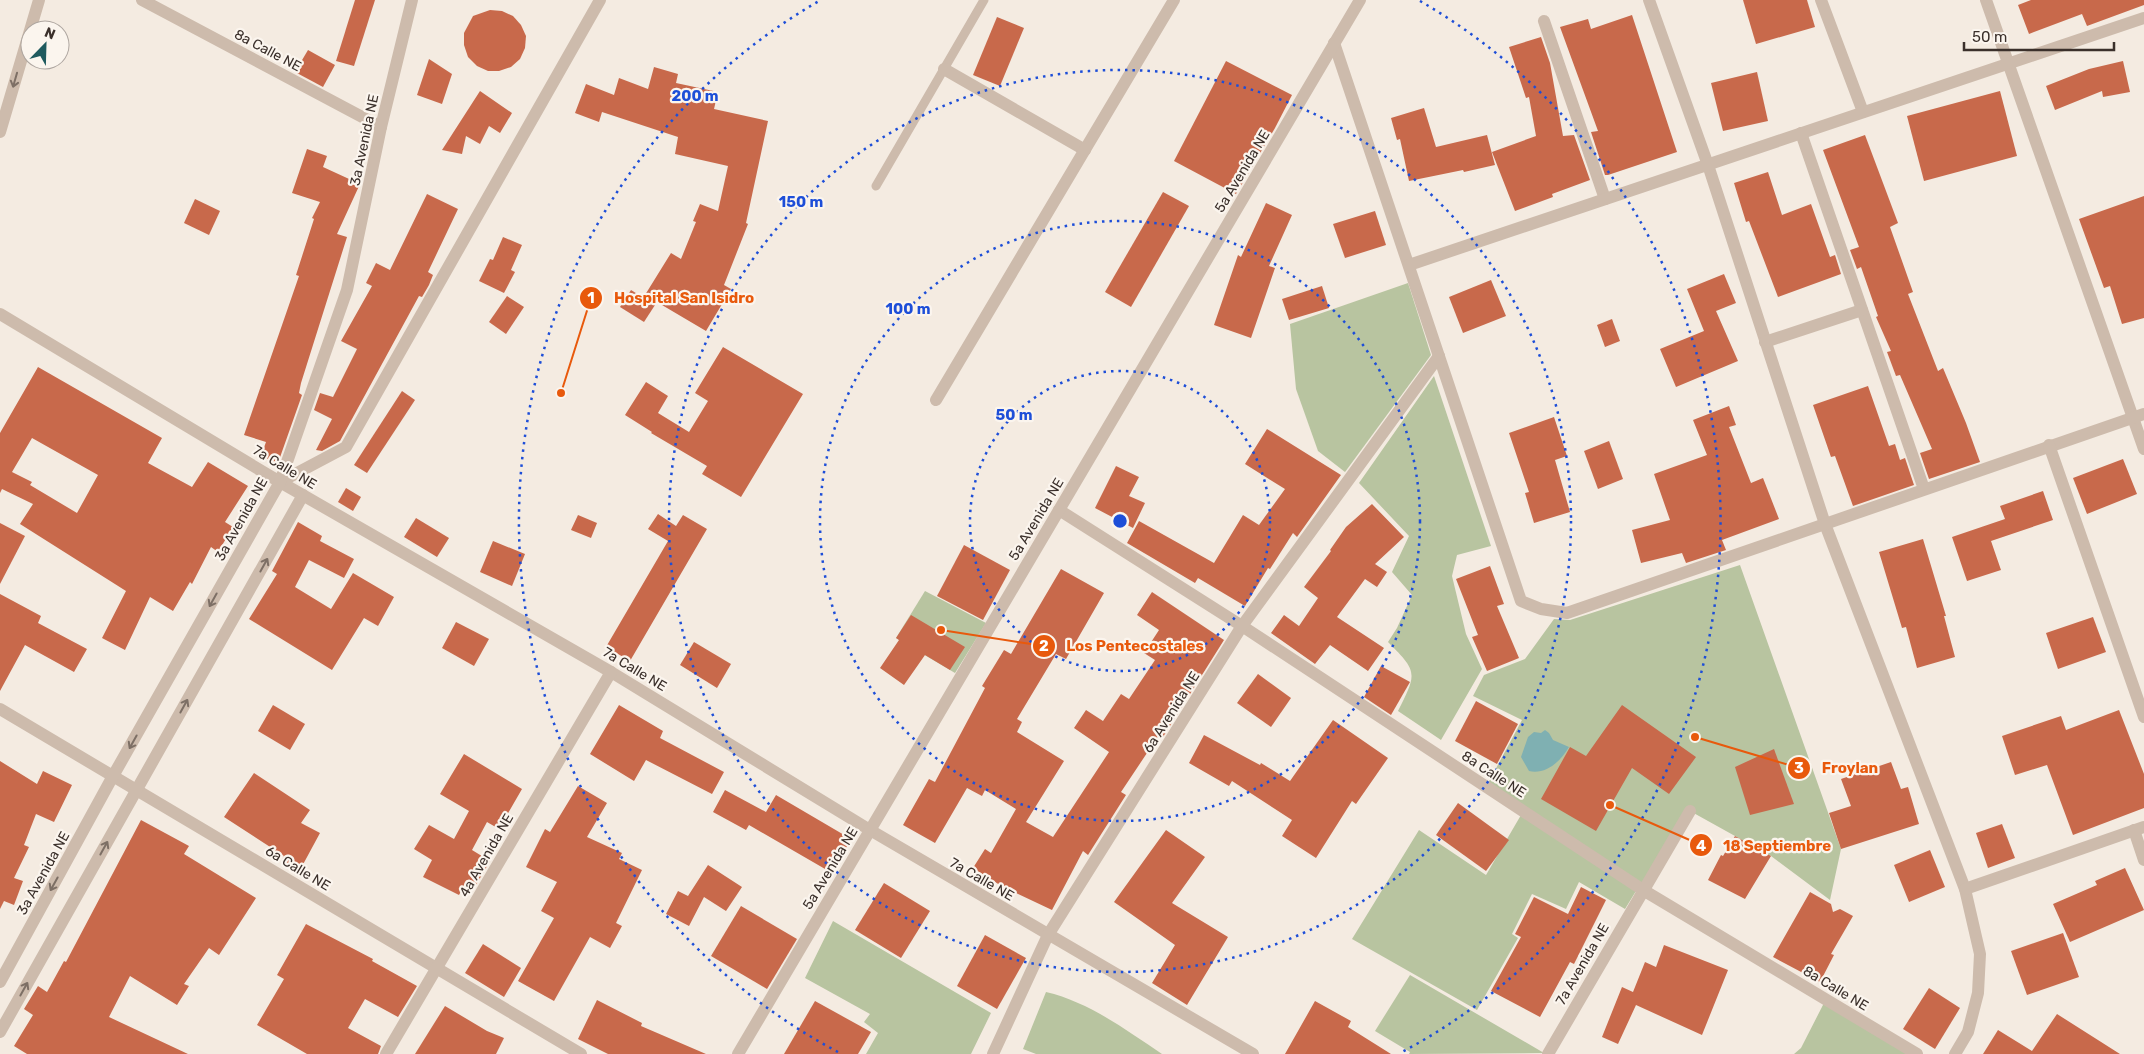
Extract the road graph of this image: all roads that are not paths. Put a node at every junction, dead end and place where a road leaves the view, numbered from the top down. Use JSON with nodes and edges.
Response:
{"nodes":[{"id":1,"x":39,"y":0,"type":"edge"},
{"id":2,"x":142,"y":0,"type":"edge"},
{"id":3,"x":412,"y":0,"type":"edge"},
{"id":4,"x":600,"y":0,"type":"edge"},
{"id":5,"x":984,"y":0,"type":"edge"},
{"id":6,"x":1174,"y":0,"type":"edge"},
{"id":7,"x":1360,"y":0,"type":"edge"},
{"id":8,"x":1649,"y":0,"type":"edge"},
{"id":9,"x":1821,"y":0,"type":"edge"},
{"id":10,"x":1986,"y":0,"type":"edge"},
{"id":11,"x":2144,"y":18,"type":"edge"},
{"id":12,"x":1544,"y":21,"type":"dead end"},
{"id":13,"x":1334,"y":43,"type":"junction"},
{"id":14,"x":2009,"y":63,"type":"junction"},
{"id":15,"x":944,"y":69,"type":"junction"},
{"id":16,"x":1863,"y":112,"type":"junction"},
{"id":17,"x":381,"y":127,"type":"junction"},
{"id":18,"x":0,"y":132,"type":"edge"},
{"id":19,"x":1800,"y":133,"type":"junction"},
{"id":20,"x":1085,"y":150,"type":"junction"},
{"id":21,"x":1708,"y":165,"type":"junction"},
{"id":22,"x":876,"y":186,"type":"dead end"},
{"id":23,"x":1605,"y":199,"type":"junction"},
{"id":24,"x":1409,"y":266,"type":"junction"},
{"id":25,"x":1862,"y":310,"type":"junction"},
{"id":26,"x":0,"y":314,"type":"edge"},
{"id":27,"x":1766,"y":342,"type":"junction"},
{"id":28,"x":1439,"y":356,"type":"junction"},
{"id":29,"x":936,"y":400,"type":"dead end"},
{"id":30,"x":2139,"y":416,"type":"edge"},
{"id":31,"x":2049,"y":445,"type":"junction"},
{"id":32,"x":2144,"y":449,"type":"edge"},
{"id":33,"x":280,"y":482,"type":"junction"},
{"id":34,"x":1924,"y":489,"type":"junction"},
{"id":35,"x":303,"y":495,"type":"junction"},
{"id":36,"x":1059,"y":510,"type":"junction"},
{"id":37,"x":1825,"y":524,"type":"junction"},
{"id":38,"x":1242,"y":626,"type":"junction"},
{"id":39,"x":611,"y":672,"type":"junction"},
{"id":40,"x":0,"y":709,"type":"edge"},
{"id":41,"x":2144,"y":717,"type":"edge"},
{"id":42,"x":113,"y":776,"type":"junction"},
{"id":43,"x":137,"y":789,"type":"junction"},
{"id":44,"x":1690,"y":811,"type":"dead end"},
{"id":45,"x":2139,"y":828,"type":"edge"},
{"id":46,"x":870,"y":830,"type":"junction"},
{"id":47,"x":2144,"y":860,"type":"edge"},
{"id":48,"x":1965,"y":889,"type":"junction"},
{"id":49,"x":1643,"y":890,"type":"junction"},
{"id":50,"x":1048,"y":935,"type":"junction"},
{"id":51,"x":437,"y":968,"type":"junction"},
{"id":52,"x":0,"y":982,"type":"edge"},
{"id":53,"x":0,"y":1032,"type":"edge"},
{"id":54,"x":386,"y":1054,"type":"edge"},
{"id":55,"x":580,"y":1054,"type":"edge"},
{"id":56,"x":738,"y":1054,"type":"edge"},
{"id":57,"x":993,"y":1054,"type":"edge"},
{"id":58,"x":1253,"y":1054,"type":"edge"},
{"id":59,"x":1548,"y":1054,"type":"edge"},
{"id":60,"x":1917,"y":1054,"type":"edge"},
{"id":61,"x":1955,"y":1054,"type":"edge"}],
"edges":[{"from":1,"to":18,"type":"street","one_way":true},
{"from":2,"to":17,"type":"street","name":"8a Calle NE"},
{"from":3,"to":17,"type":"street","name":"3a Avenida NE"},
{"from":4,"to":33,"type":"street"},
{"from":5,"to":15,"type":"lane"},
{"from":6,"to":20,"type":"street"},
{"from":7,"to":13,"type":"street","name":"5a Avenida NE"},
{"from":8,"to":21,"type":"street"},
{"from":9,"to":16,"type":"street"},
{"from":10,"to":14,"type":"street"},
{"from":11,"to":14,"type":"street"},
{"from":12,"to":23,"type":"street"},
{"from":13,"to":24,"type":"street"},
{"from":13,"to":36,"type":"street","name":"5a Avenida NE"},
{"from":14,"to":16,"type":"street"},
{"from":14,"to":30,"type":"street"},
{"from":15,"to":20,"type":"street"},
{"from":15,"to":22,"type":"lane"},
{"from":16,"to":19,"type":"street"},
{"from":17,"to":33,"type":"street","name":"3a Avenida NE"},
{"from":19,"to":21,"type":"street"},
{"from":19,"to":25,"type":"street"},
{"from":20,"to":29,"type":"street"},
{"from":21,"to":23,"type":"street"},
{"from":21,"to":27,"type":"street"},
{"from":23,"to":24,"type":"street"},
{"from":24,"to":28,"type":"street"},
{"from":25,"to":27,"type":"street"},
{"from":25,"to":34,"type":"street"},
{"from":26,"to":33,"type":"street","name":"7a Calle NE"},
{"from":27,"to":37,"type":"street"},
{"from":28,"to":37,"type":"street"},
{"from":28,"to":38,"type":"street","name":"6a Avenida NE"},
{"from":30,"to":31,"type":"street"},
{"from":30,"to":32,"type":"street"},
{"from":31,"to":34,"type":"street"},
{"from":31,"to":41,"type":"street"},
{"from":33,"to":35,"type":"street","name":"7a Calle NE"},
{"from":33,"to":42,"type":"street","name":"3a Avenida NE","one_way":true},
{"from":34,"to":37,"type":"street"},
{"from":35,"to":39,"type":"street","name":"7a Calle NE"},
{"from":43,"to":35,"type":"street","one_way":true},
{"from":36,"to":38,"type":"street","name":"8a Calle NE"},
{"from":36,"to":46,"type":"street","name":"5a Avenida NE"},
{"from":37,"to":48,"type":"street"},
{"from":38,"to":49,"type":"street","name":"8a Calle NE"},
{"from":38,"to":50,"type":"street","name":"6a Avenida NE"},
{"from":39,"to":46,"type":"street","name":"7a Calle NE"},
{"from":39,"to":51,"type":"street","name":"4a Avenida NE"},
{"from":40,"to":42,"type":"street","name":"6a Calle NE"},
{"from":42,"to":43,"type":"street","name":"6a Calle NE"},
{"from":42,"to":52,"type":"street","name":"3a Avenida NE","one_way":true},
{"from":43,"to":51,"type":"street","name":"6a Calle NE"},
{"from":53,"to":43,"type":"street","one_way":true},
{"from":44,"to":49,"type":"street","name":"7a Avenida NE"},
{"from":45,"to":47,"type":"street"},
{"from":45,"to":48,"type":"street"},
{"from":46,"to":50,"type":"street","name":"7a Calle NE"},
{"from":46,"to":56,"type":"street","name":"5a Avenida NE"},
{"from":48,"to":61,"type":"street"},
{"from":49,"to":59,"type":"street","name":"7a Avenida NE"},
{"from":49,"to":60,"type":"street","name":"8a Calle NE"},
{"from":50,"to":57,"type":"street","name":"6a Avenida NE"},
{"from":50,"to":58,"type":"street","name":"7a Calle NE"},
{"from":51,"to":54,"type":"street","name":"4a Avenida NE"},
{"from":51,"to":55,"type":"street","name":"6a Calle NE"}]}
